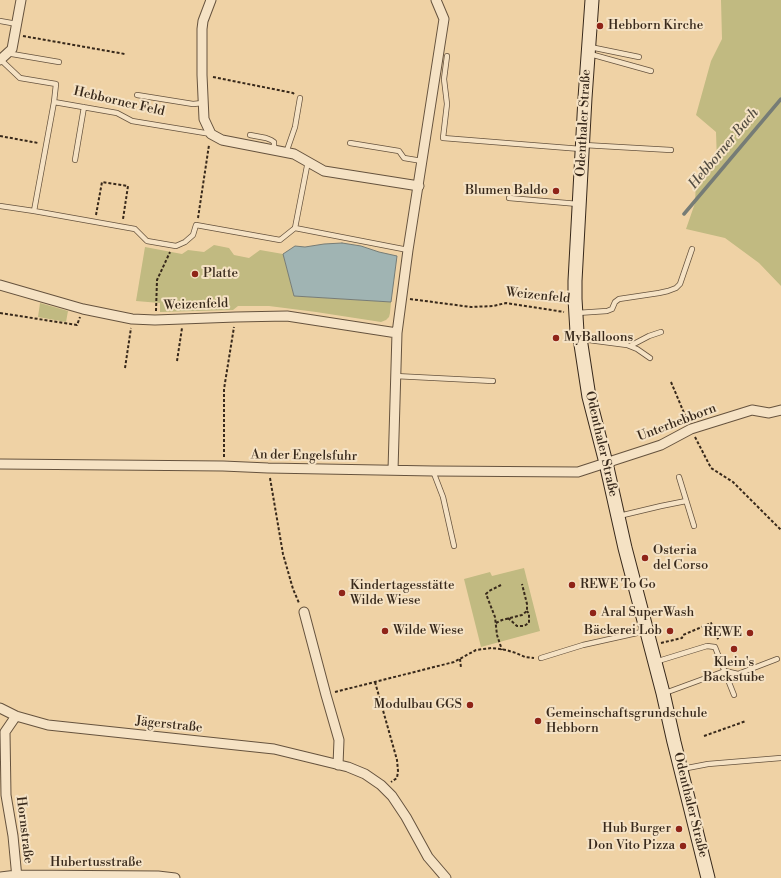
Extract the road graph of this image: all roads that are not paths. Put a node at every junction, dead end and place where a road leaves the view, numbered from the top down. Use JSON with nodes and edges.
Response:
{"nodes":[{"id":1,"x":21,"y":0,"type":"edge"},
{"id":2,"x":211,"y":0,"type":"edge"},
{"id":3,"x":436,"y":0,"type":"edge"},
{"id":4,"x":592,"y":0,"type":"edge"},
{"id":5,"x":0,"y":20,"type":"edge"},
{"id":6,"x":17,"y":24,"type":"junction"},
{"id":7,"x":588,"y":50,"type":"junction"},
{"id":8,"x":10,"y":51,"type":"junction"},
{"id":9,"x":447,"y":56,"type":"dead end"},
{"id":10,"x":639,"y":57,"type":"dead end"},
{"id":11,"x":0,"y":60,"type":"edge"},
{"id":12,"x":59,"y":62,"type":"dead end"},
{"id":13,"x":651,"y":70,"type":"dead end"},
{"id":14,"x":137,"y":95,"type":"dead end"},
{"id":15,"x":300,"y":98,"type":"road end"},
{"id":16,"x":54,"y":102,"type":"junction"},
{"id":17,"x":204,"y":103,"type":"junction"},
{"id":18,"x":84,"y":107,"type":"junction"},
{"id":19,"x":211,"y":134,"type":"junction"},
{"id":20,"x":250,"y":135,"type":"dead end"},
{"id":21,"x":350,"y":143,"type":"dead end"},
{"id":22,"x":582,"y":147,"type":"junction"},
{"id":23,"x":274,"y":150,"type":"junction"},
{"id":24,"x":671,"y":150,"type":"dead end"},
{"id":25,"x":286,"y":152,"type":"junction"},
{"id":26,"x":75,"y":160,"type":"dead end"},
{"id":27,"x":308,"y":161,"type":"junction"},
{"id":28,"x":422,"y":161,"type":"junction"},
{"id":29,"x":419,"y":186,"type":"junction"},
{"id":30,"x":509,"y":198,"type":"dead end"},
{"id":31,"x":579,"y":204,"type":"junction"},
{"id":32,"x":0,"y":206,"type":"edge"},
{"id":33,"x":34,"y":211,"type":"junction"},
{"id":34,"x":295,"y":228,"type":"junction"},
{"id":35,"x":692,"y":248,"type":"dead end"},
{"id":36,"x":408,"y":250,"type":"junction"},
{"id":37,"x":0,"y":285,"type":"edge"},
{"id":38,"x":576,"y":313,"type":"junction"},
{"id":39,"x":662,"y":332,"type":"dead end"},
{"id":40,"x":397,"y":333,"type":"junction"},
{"id":41,"x":580,"y":338,"type":"junction"},
{"id":42,"x":630,"y":346,"type":"junction"},
{"id":43,"x":650,"y":358,"type":"dead end"},
{"id":44,"x":395,"y":376,"type":"junction"},
{"id":45,"x":494,"y":381,"type":"dead end"},
{"id":46,"x":781,"y":410,"type":"edge"},
{"id":47,"x":606,"y":463,"type":"junction"},
{"id":48,"x":0,"y":464,"type":"edge"},
{"id":49,"x":393,"y":470,"type":"junction"},
{"id":50,"x":433,"y":471,"type":"junction"},
{"id":51,"x":679,"y":477,"type":"dead end"},
{"id":52,"x":686,"y":501,"type":"junction"},
{"id":53,"x":618,"y":516,"type":"junction"},
{"id":54,"x":694,"y":526,"type":"dead end"},
{"id":55,"x":454,"y":546,"type":"dead end"},
{"id":56,"x":304,"y":612,"type":"road end"},
{"id":57,"x":646,"y":631,"type":"junction"},
{"id":58,"x":541,"y":658,"type":"road end"},
{"id":59,"x":777,"y":659,"type":"dead end"},
{"id":60,"x":655,"y":662,"type":"junction"},
{"id":61,"x":725,"y":671,"type":"junction"},
{"id":62,"x":663,"y":694,"type":"junction"},
{"id":63,"x":734,"y":695,"type":"dead end"},
{"id":64,"x":0,"y":708,"type":"edge"},
{"id":65,"x":16,"y":716,"type":"junction"},
{"id":66,"x":781,"y":758,"type":"edge"},
{"id":67,"x":338,"y":765,"type":"junction"},
{"id":68,"x":681,"y":770,"type":"junction"},
{"id":69,"x":0,"y":877,"type":"edge"},
{"id":70,"x":17,"y":877,"type":"edge"},
{"id":71,"x":175,"y":878,"type":"edge"},
{"id":72,"x":446,"y":878,"type":"edge"},
{"id":73,"x":708,"y":878,"type":"edge"}],
"edges":[{"from":1,"to":6,"type":"street"},
{"from":2,"to":17,"type":"street"},
{"from":3,"to":28,"type":"street"},
{"from":4,"to":7,"type":"main road","name":"Odenthaler Straße"},
{"from":5,"to":6,"type":"lane"},
{"from":6,"to":8,"type":"street"},
{"from":7,"to":10,"type":"lane"},
{"from":7,"to":13,"type":"lane"},
{"from":7,"to":22,"type":"main road","name":"Odenthaler Straße"},
{"from":8,"to":11,"type":"street"},
{"from":8,"to":12,"type":"lane"},
{"from":9,"to":22,"type":"lane"},
{"from":11,"to":16,"type":"lane","name":"Hebborner Feld"},
{"from":14,"to":17,"type":"lane"},
{"from":15,"to":25,"type":"lane"},
{"from":16,"to":18,"type":"lane","name":"Hebborner Feld"},
{"from":16,"to":33,"type":"lane"},
{"from":17,"to":19,"type":"street"},
{"from":18,"to":19,"type":"lane","name":"Hebborner Feld"},
{"from":18,"to":26,"type":"lane"},
{"from":19,"to":23,"type":"street","name":"Hebborner Feld"},
{"from":20,"to":23,"type":"lane"},
{"from":21,"to":28,"type":"lane"},
{"from":22,"to":24,"type":"lane"},
{"from":22,"to":31,"type":"main road","name":"Odenthaler Straße"},
{"from":23,"to":25,"type":"street","name":"Hebborner Feld"},
{"from":25,"to":27,"type":"street","name":"Hebborner Feld"},
{"from":27,"to":29,"type":"street","name":"Hebborner Feld"},
{"from":27,"to":34,"type":"lane"},
{"from":28,"to":29,"type":"street"},
{"from":29,"to":36,"type":"street"},
{"from":30,"to":31,"type":"lane"},
{"from":31,"to":38,"type":"main road","name":"Odenthaler Straße"},
{"from":32,"to":33,"type":"lane"},
{"from":33,"to":34,"type":"lane"},
{"from":34,"to":36,"type":"lane"},
{"from":35,"to":38,"type":"lane"},
{"from":36,"to":40,"type":"street"},
{"from":37,"to":40,"type":"street","name":"Weizenfeld"},
{"from":38,"to":41,"type":"main road","name":"Odenthaler Straße"},
{"from":39,"to":42,"type":"lane"},
{"from":40,"to":44,"type":"street"},
{"from":41,"to":42,"type":"lane"},
{"from":41,"to":47,"type":"main road","name":"Odenthaler Straße"},
{"from":42,"to":43,"type":"lane"},
{"from":44,"to":45,"type":"lane"},
{"from":44,"to":49,"type":"street"},
{"from":46,"to":47,"type":"street","name":"Unterhebborn"},
{"from":47,"to":50,"type":"street","name":"An der Engelsfuhr"},
{"from":47,"to":53,"type":"main road","name":"Odenthaler Straße"},
{"from":48,"to":49,"type":"street","name":"An der Engelsfuhr"},
{"from":49,"to":50,"type":"street","name":"An der Engelsfuhr"},
{"from":50,"to":55,"type":"lane"},
{"from":51,"to":52,"type":"lane"},
{"from":52,"to":53,"type":"lane"},
{"from":52,"to":54,"type":"lane"},
{"from":53,"to":57,"type":"main road","name":"Odenthaler Straße"},
{"from":56,"to":67,"type":"street"},
{"from":57,"to":58,"type":"lane"},
{"from":57,"to":60,"type":"main road","name":"Odenthaler Straße"},
{"from":59,"to":61,"type":"lane"},
{"from":60,"to":61,"type":"lane"},
{"from":60,"to":62,"type":"main road","name":"Odenthaler Straße"},
{"from":61,"to":62,"type":"lane"},
{"from":61,"to":63,"type":"lane"},
{"from":62,"to":68,"type":"main road","name":"Odenthaler Straße"},
{"from":64,"to":65,"type":"street","name":"Jägerstraße"},
{"from":65,"to":67,"type":"street","name":"Jägerstraße"},
{"from":65,"to":70,"type":"street","name":"Hornstraße"},
{"from":66,"to":68,"type":"lane"},
{"from":67,"to":72,"type":"street","name":"Jägerstraße"},
{"from":68,"to":73,"type":"main road","name":"Odenthaler Straße"},
{"from":69,"to":70,"type":"street","name":"Hubertusstraße"},
{"from":70,"to":71,"type":"street","name":"Hubertusstraße"}]}
